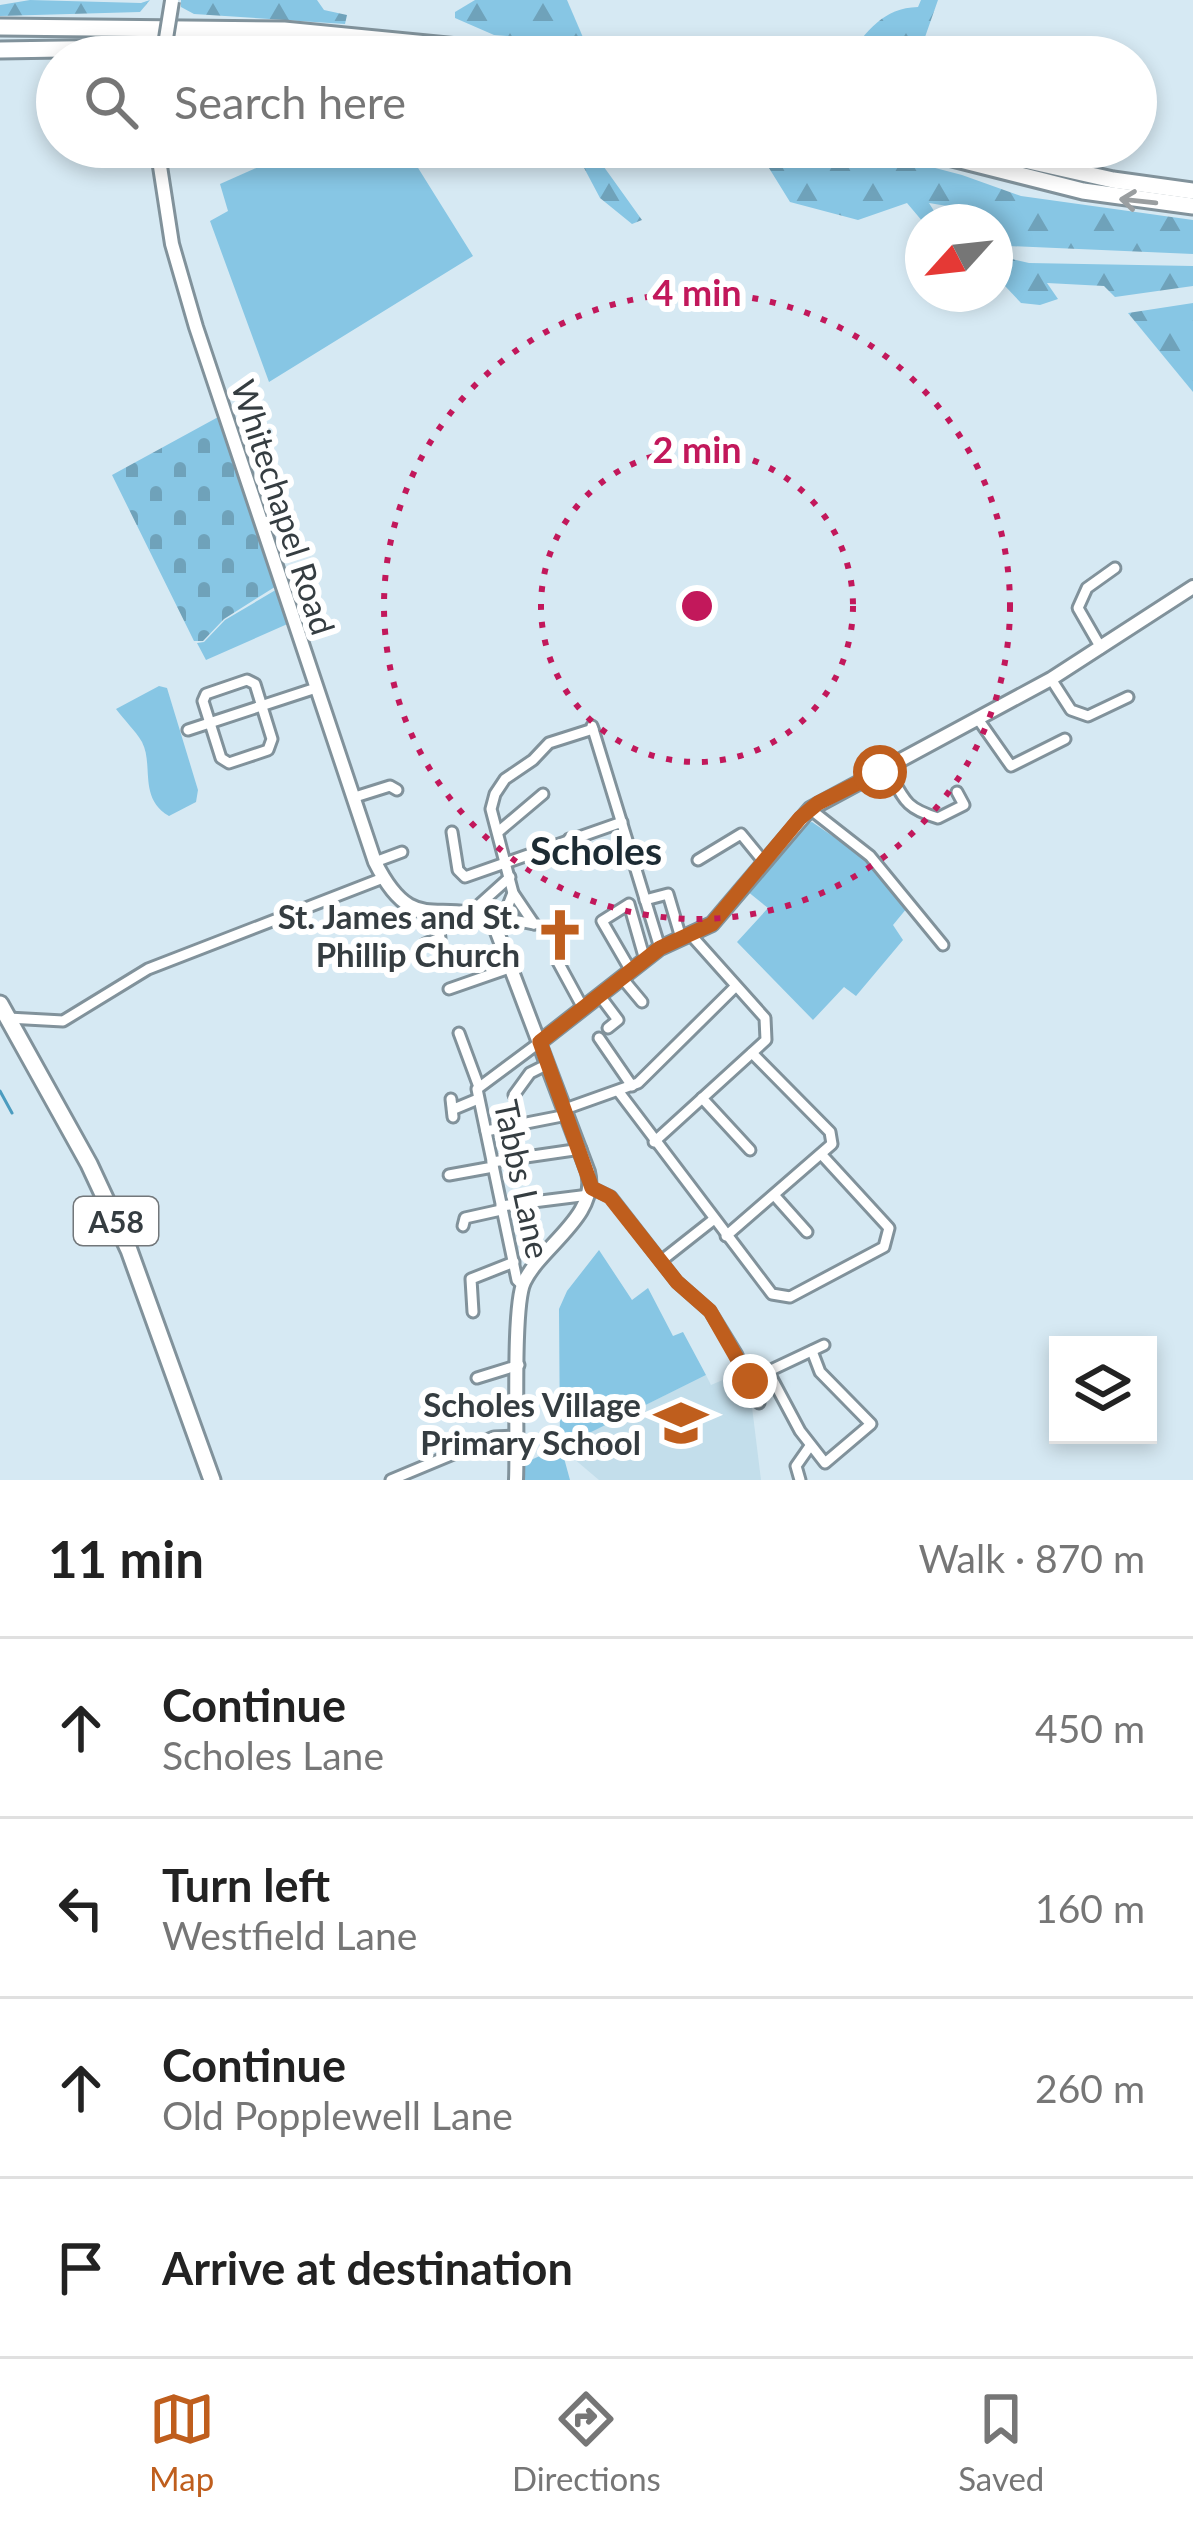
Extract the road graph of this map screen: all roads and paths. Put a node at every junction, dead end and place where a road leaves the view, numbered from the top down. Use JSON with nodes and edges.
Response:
{"nodes":[{"id":1,"x":172,"y":0,"type":"edge"},
{"id":2,"x":0,"y":28,"type":"edge"},
{"id":3,"x":166,"y":36,"type":"edge"},
{"id":4,"x":345,"y":36,"type":"edge"},
{"id":5,"x":36,"y":49,"type":"edge"},
{"id":6,"x":0,"y":52,"type":"edge"},
{"id":7,"x":159,"y":168,"type":"edge"},
{"id":8,"x":987,"y":168,"type":"edge"},
{"id":9,"x":1058,"y":168,"type":"edge"},
{"id":10,"x":1193,"y":191,"type":"edge"},
{"id":11,"x":1193,"y":206,"type":"edge"},
{"id":12,"x":1115,"y":568,"type":"dead end"},
{"id":13,"x":1193,"y":587,"type":"edge"},
{"id":14,"x":1101,"y":648,"type":"junction"},
{"id":15,"x":1051,"y":679,"type":"junction"},
{"id":16,"x":316,"y":688,"type":"junction"},
{"id":17,"x":1128,"y":697,"type":"dead end"},
{"id":18,"x":262,"y":706,"type":"junction"},
{"id":19,"x":978,"y":719,"type":"junction"},
{"id":20,"x":210,"y":723,"type":"junction"},
{"id":21,"x":188,"y":730,"type":"dead end"},
{"id":22,"x":1065,"y":739,"type":"dead end"},
{"id":23,"x":887,"y":768,"type":"junction"},
{"id":24,"x":397,"y":790,"type":"dead end"},
{"id":25,"x":957,"y":792,"type":"dead end"},
{"id":26,"x":543,"y":794,"type":"dead end"},
{"id":27,"x":355,"y":797,"type":"junction"},
{"id":28,"x":810,"y":809,"type":"junction"},
{"id":29,"x":622,"y":822,"type":"junction"},
{"id":30,"x":452,"y":832,"type":"dead end"},
{"id":31,"x":498,"y":832,"type":"junction"},
{"id":32,"x":569,"y":839,"type":"junction"},
{"id":33,"x":404,"y":854,"type":"dead end"},
{"id":34,"x":574,"y":857,"type":"dead end"},
{"id":35,"x":506,"y":859,"type":"junction"},
{"id":36,"x":698,"y":860,"type":"dead end"},
{"id":37,"x":763,"y":861,"type":"junction"},
{"id":38,"x":375,"y":862,"type":"junction"},
{"id":39,"x":510,"y":877,"type":"junction"},
{"id":40,"x":383,"y":878,"type":"junction"},
{"id":41,"x":513,"y":893,"type":"junction"},
{"id":42,"x":645,"y":900,"type":"junction"},
{"id":43,"x":436,"y":913,"type":"junction"},
{"id":44,"x":470,"y":913,"type":"junction"},
{"id":45,"x":498,"y":921,"type":"junction"},
{"id":46,"x":686,"y":936,"type":"junction"},
{"id":47,"x":425,"y":944,"type":"dead end"},
{"id":48,"x":943,"y":945,"type":"dead end"},
{"id":49,"x":660,"y":948,"type":"junction"},
{"id":50,"x":644,"y":960,"type":"junction"},
{"id":51,"x":557,"y":962,"type":"dead end"},
{"id":52,"x":512,"y":967,"type":"junction"},
{"id":53,"x":627,"y":974,"type":"junction"},
{"id":54,"x":735,"y":987,"type":"junction"},
{"id":55,"x":449,"y":989,"type":"dead end"},
{"id":56,"x":600,"y":996,"type":"junction"},
{"id":57,"x":642,"y":1002,"type":"dead end"},
{"id":58,"x":583,"y":1008,"type":"junction"},
{"id":59,"x":4,"y":1011,"type":"edge"},
{"id":60,"x":608,"y":1028,"type":"dead end"},
{"id":61,"x":459,"y":1033,"type":"dead end"},
{"id":62,"x":599,"y":1038,"type":"dead end"},
{"id":63,"x":540,"y":1042,"type":"junction"},
{"id":64,"x":752,"y":1053,"type":"junction"},
{"id":65,"x":548,"y":1064,"type":"junction"},
{"id":66,"x":632,"y":1086,"type":"junction"},
{"id":67,"x":619,"y":1092,"type":"junction"},
{"id":68,"x":478,"y":1093,"type":"junction"},
{"id":69,"x":514,"y":1095,"type":"dead end"},
{"id":70,"x":702,"y":1098,"type":"junction"},
{"id":71,"x":453,"y":1108,"type":"dead end"},
{"id":72,"x":566,"y":1112,"type":"junction"},
{"id":73,"x":486,"y":1131,"type":"junction"},
{"id":74,"x":654,"y":1142,"type":"junction"},
{"id":75,"x":581,"y":1149,"type":"junction"},
{"id":76,"x":750,"y":1150,"type":"dead end"},
{"id":77,"x":822,"y":1155,"type":"junction"},
{"id":78,"x":492,"y":1164,"type":"junction"},
{"id":79,"x":449,"y":1175,"type":"dead end"},
{"id":80,"x":590,"y":1192,"type":"junction"},
{"id":81,"x":774,"y":1196,"type":"junction"},
{"id":82,"x":501,"y":1208,"type":"junction"},
{"id":83,"x":465,"y":1217,"type":"dead end"},
{"id":84,"x":713,"y":1220,"type":"junction"},
{"id":85,"x":807,"y":1232,"type":"dead end"},
{"id":86,"x":726,"y":1236,"type":"junction"},
{"id":87,"x":514,"y":1262,"type":"junction"},
{"id":88,"x":661,"y":1262,"type":"junction"},
{"id":89,"x":522,"y":1285,"type":"junction"},
{"id":90,"x":472,"y":1312,"type":"dead end"},
{"id":91,"x":824,"y":1345,"type":"dead end"},
{"id":92,"x":812,"y":1351,"type":"junction"},
{"id":93,"x":519,"y":1365,"type":"junction"},
{"id":94,"x":768,"y":1371,"type":"junction"},
{"id":95,"x":477,"y":1378,"type":"dead end"},
{"id":96,"x":750,"y":1381,"type":"junction"},
{"id":97,"x":759,"y":1403,"type":"dead end"},
{"id":98,"x":518,"y":1436,"type":"junction"},
{"id":99,"x":810,"y":1446,"type":"junction"},
{"id":100,"x":212,"y":1480,"type":"edge"},
{"id":101,"x":392,"y":1480,"type":"edge"},
{"id":102,"x":517,"y":1480,"type":"edge"},
{"id":103,"x":800,"y":1480,"type":"edge"}],
"edges":[{"from":1,"to":3,"type":"main road","bridge":true},
{"from":2,"to":4,"type":"highway"},
{"from":5,"to":6,"type":"highway"},
{"from":7,"to":16,"type":"main road","name":"Whitechapel Road"},
{"from":11,"to":8,"type":"highway","one_way":true},
{"from":9,"to":10,"type":"highway"},
{"from":12,"to":14,"type":"street"},
{"from":13,"to":14,"type":"main road"},
{"from":14,"to":15,"type":"main road"},
{"from":15,"to":17,"type":"street"},
{"from":15,"to":19,"type":"main road"},
{"from":16,"to":18,"type":"street"},
{"from":16,"to":27,"type":"main road","name":"Whitechapel Road"},
{"from":18,"to":20,"type":"street"},
{"from":18,"to":20,"type":"street"},
{"from":18,"to":20,"type":"street"},
{"from":19,"to":22,"type":"street"},
{"from":19,"to":23,"type":"main road"},
{"from":20,"to":21,"type":"street"},
{"from":23,"to":25,"type":"street"},
{"from":23,"to":28,"type":"main road"},
{"from":24,"to":27,"type":"street"},
{"from":26,"to":31,"type":"street"},
{"from":27,"to":38,"type":"main road","name":"Whitechapel Road"},
{"from":28,"to":37,"type":"main road"},
{"from":28,"to":48,"type":"street"},
{"from":29,"to":31,"type":"street"},
{"from":29,"to":32,"type":"street"},
{"from":29,"to":42,"type":"street"},
{"from":30,"to":35,"type":"street"},
{"from":31,"to":35,"type":"street"},
{"from":32,"to":34,"type":"street"},
{"from":32,"to":35,"type":"street"},
{"from":33,"to":38,"type":"street"},
{"from":35,"to":39,"type":"street"},
{"from":36,"to":37,"type":"street"},
{"from":37,"to":46,"type":"main road"},
{"from":38,"to":40,"type":"main road","name":"Whitechapel Road"},
{"from":39,"to":41,"type":"street"},
{"from":39,"to":44,"type":"street"},
{"from":40,"to":43,"type":"main road"},
{"from":40,"to":59,"type":"street"},
{"from":41,"to":45,"type":"street"},
{"from":41,"to":45,"type":"street"},
{"from":42,"to":46,"type":"street"},
{"from":42,"to":49,"type":"street"},
{"from":43,"to":44,"type":"main road"},
{"from":43,"to":47,"type":"street"},
{"from":44,"to":45,"type":"main road"},
{"from":45,"to":52,"type":"main road"},
{"from":46,"to":49,"type":"main road"},
{"from":46,"to":54,"type":"street"},
{"from":49,"to":50,"type":"main road"},
{"from":50,"to":53,"type":"main road"},
{"from":50,"to":53,"type":"street"},
{"from":51,"to":58,"type":"street"},
{"from":52,"to":55,"type":"street"},
{"from":52,"to":63,"type":"main road"},
{"from":53,"to":56,"type":"main road"},
{"from":53,"to":57,"type":"street"},
{"from":54,"to":64,"type":"street"},
{"from":54,"to":66,"type":"street"},
{"from":56,"to":58,"type":"main road"},
{"from":56,"to":60,"type":"street"},
{"from":58,"to":63,"type":"main road"},
{"from":59,"to":100,"type":"highway","number":"A58"},
{"from":61,"to":68,"type":"street"},
{"from":62,"to":66,"type":"street"},
{"from":63,"to":65,"type":"main road"},
{"from":63,"to":68,"type":"street","name":"Tabbs Lane"},
{"from":64,"to":70,"type":"street"},
{"from":64,"to":77,"type":"street"},
{"from":65,"to":69,"type":"street"},
{"from":65,"to":72,"type":"main road"},
{"from":66,"to":67,"type":"street"},
{"from":67,"to":72,"type":"street"},
{"from":67,"to":74,"type":"street"},
{"from":68,"to":71,"type":"street"},
{"from":68,"to":73,"type":"street","name":"Tabbs Lane"},
{"from":70,"to":74,"type":"street"},
{"from":70,"to":76,"type":"street"},
{"from":72,"to":73,"type":"street"},
{"from":72,"to":75,"type":"main road"},
{"from":73,"to":78,"type":"street","name":"Tabbs Lane"},
{"from":74,"to":84,"type":"street"},
{"from":75,"to":78,"type":"street"},
{"from":75,"to":80,"type":"main road"},
{"from":77,"to":81,"type":"street"},
{"from":77,"to":86,"type":"street"},
{"from":78,"to":79,"type":"street"},
{"from":78,"to":82,"type":"street","name":"Tabbs Lane"},
{"from":80,"to":82,"type":"street"},
{"from":80,"to":88,"type":"street"},
{"from":80,"to":89,"type":"main road"},
{"from":81,"to":85,"type":"street"},
{"from":81,"to":86,"type":"street"},
{"from":82,"to":83,"type":"street"},
{"from":82,"to":87,"type":"street","name":"Tabbs Lane"},
{"from":84,"to":86,"type":"street"},
{"from":84,"to":88,"type":"street"},
{"from":87,"to":89,"type":"street","name":"Tabbs Lane"},
{"from":87,"to":90,"type":"street"},
{"from":88,"to":96,"type":"street"},
{"from":89,"to":93,"type":"main road"},
{"from":91,"to":92,"type":"street"},
{"from":92,"to":94,"type":"street"},
{"from":92,"to":99,"type":"street"},
{"from":93,"to":95,"type":"street"},
{"from":93,"to":98,"type":"main road"},
{"from":94,"to":96,"type":"street"},
{"from":94,"to":99,"type":"street"},
{"from":96,"to":97,"type":"street"},
{"from":98,"to":101,"type":"street"},
{"from":98,"to":102,"type":"main road"},
{"from":99,"to":103,"type":"street"}]}
